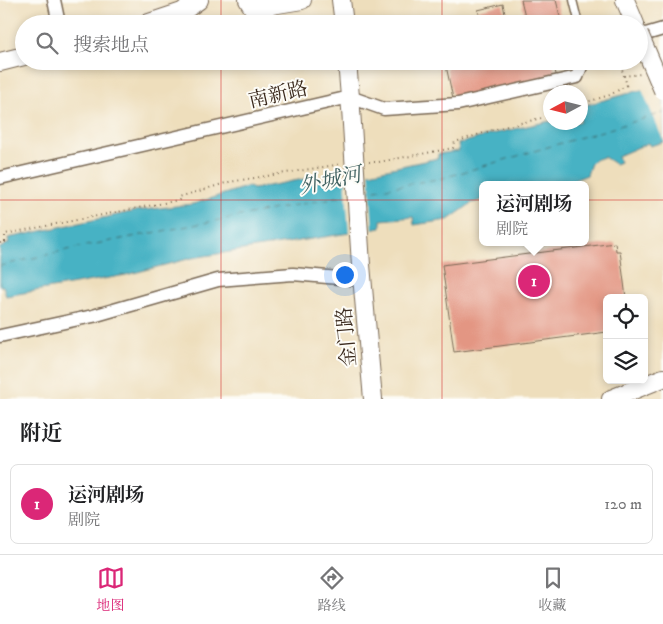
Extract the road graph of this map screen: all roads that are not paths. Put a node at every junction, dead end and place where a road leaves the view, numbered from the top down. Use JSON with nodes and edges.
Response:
{"nodes":[{"id":1,"x":54,"y":0,"type":"edge"},
{"id":2,"x":199,"y":0,"type":"edge"},
{"id":3,"x":248,"y":0,"type":"edge"},
{"id":4,"x":302,"y":0,"type":"edge"},
{"id":5,"x":341,"y":0,"type":"edge"},
{"id":6,"x":574,"y":0,"type":"edge"},
{"id":7,"x":625,"y":0,"type":"edge"},
{"id":8,"x":57,"y":15,"type":"edge"},
{"id":9,"x":173,"y":15,"type":"edge"},
{"id":10,"x":343,"y":15,"type":"edge"},
{"id":11,"x":578,"y":15,"type":"edge"},
{"id":12,"x":631,"y":15,"type":"edge"},
{"id":13,"x":663,"y":29,"type":"edge"},
{"id":14,"x":648,"y":33,"type":"edge"},
{"id":15,"x":648,"y":56,"type":"edge"},
{"id":16,"x":15,"y":58,"type":"edge"},
{"id":17,"x":0,"y":62,"type":"edge"},
{"id":18,"x":348,"y":70,"type":"edge"},
{"id":19,"x":580,"y":70,"type":"edge"},
{"id":20,"x":663,"y":90,"type":"edge"},
{"id":21,"x":351,"y":103,"type":"junction"},
{"id":22,"x":0,"y":178,"type":"edge"},
{"id":23,"x":362,"y":273,"type":"junction"},
{"id":24,"x":0,"y":336,"type":"edge"},
{"id":25,"x":663,"y":378,"type":"edge"},
{"id":26,"x":663,"y":391,"type":"edge"},
{"id":27,"x":373,"y":399,"type":"edge"},
{"id":28,"x":611,"y":399,"type":"edge"},
{"id":29,"x":642,"y":399,"type":"edge"}],
"edges":[{"from":1,"to":8,"type":"street"},
{"from":2,"to":9,"type":"street"},
{"from":3,"to":4,"type":"street"},
{"from":5,"to":10,"type":"street"},
{"from":6,"to":11,"type":"lane"},
{"from":7,"to":12,"type":"street"},
{"from":13,"to":14,"type":"street"},
{"from":15,"to":20,"type":"street","bridge":true},
{"from":16,"to":17,"type":"street"},
{"from":18,"to":21,"type":"street","name":"金门路"},
{"from":19,"to":21,"type":"street"},
{"from":21,"to":22,"type":"street","name":"南新路"},
{"from":21,"to":23,"type":"street","name":"金门路","bridge":true},
{"from":23,"to":24,"type":"street"},
{"from":23,"to":27,"type":"street","name":"金门路"},
{"from":25,"to":28,"type":"street"},
{"from":26,"to":29,"type":"street"}]}
